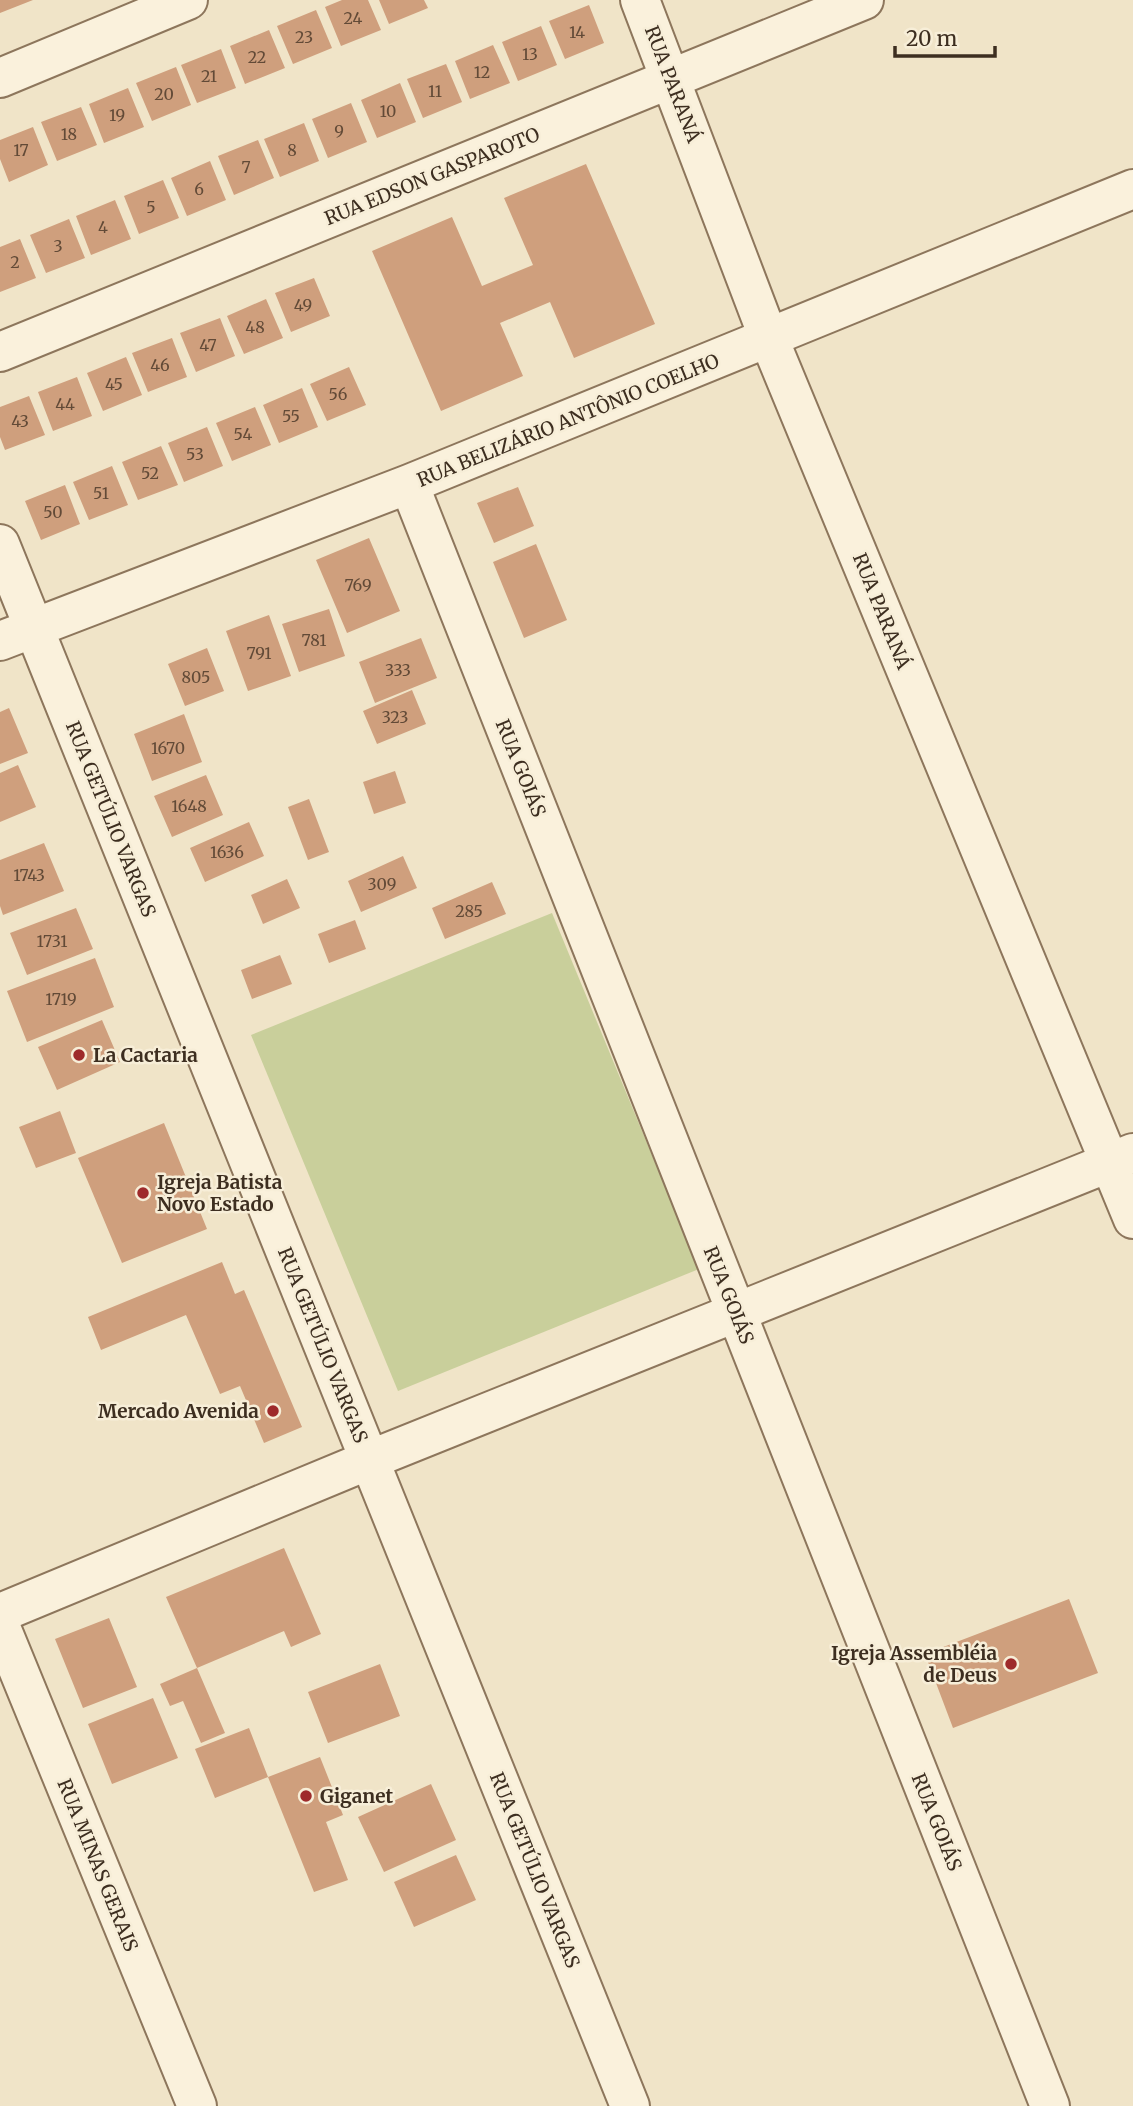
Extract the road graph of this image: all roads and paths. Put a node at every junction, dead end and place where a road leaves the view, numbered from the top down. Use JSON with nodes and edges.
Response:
{"nodes":[{"id":1,"x":188,"y":0,"type":"edge"},
{"id":2,"x":640,"y":0,"type":"edge"},
{"id":3,"x":864,"y":0,"type":"edge"},
{"id":4,"x":0,"y":78,"type":"edge"},
{"id":5,"x":672,"y":79,"type":"junction"},
{"id":6,"x":1133,"y":190,"type":"edge"},
{"id":7,"x":769,"y":339,"type":"junction"},
{"id":8,"x":0,"y":352,"type":"edge"},
{"id":9,"x":409,"y":484,"type":"junction"},
{"id":10,"x":0,"y":544,"type":"edge"},
{"id":11,"x":17,"y":635,"type":"edge"},
{"id":12,"x":1121,"y":1158,"type":"edge"},
{"id":13,"x":1133,"y":1219,"type":"edge"},
{"id":14,"x":737,"y":1314,"type":"junction"},
{"id":15,"x":369,"y":1460,"type":"junction"},
{"id":16,"x":0,"y":1613,"type":"edge"},
{"id":17,"x":0,"y":1625,"type":"edge"},
{"id":18,"x":197,"y":2106,"type":"edge"},
{"id":19,"x":630,"y":2106,"type":"edge"},
{"id":20,"x":1050,"y":2106,"type":"edge"}],
"edges":[{"from":1,"to":4,"type":"street"},
{"from":2,"to":5,"type":"street","name":"RUA PARANÁ"},
{"from":3,"to":5,"type":"street","name":"RUA EDSON GASPAROTO"},
{"from":5,"to":7,"type":"street","name":"RUA PARANÁ"},
{"from":5,"to":8,"type":"street","name":"RUA EDSON GASPAROTO"},
{"from":6,"to":7,"type":"street","name":"RUA BELIZÁRIO ANTÔNIO COELHO"},
{"from":7,"to":9,"type":"street","name":"RUA BELIZÁRIO ANTÔNIO COELHO"},
{"from":7,"to":12,"type":"street","name":"RUA PARANÁ"},
{"from":9,"to":11,"type":"street","name":"RUA BELIZÁRIO ANTÔNIO COELHO"},
{"from":9,"to":14,"type":"street","name":"RUA GOIÁS"},
{"from":10,"to":11,"type":"street","name":"RUA GETÚLIO VARGAS"},
{"from":11,"to":15,"type":"street","name":"RUA GETÚLIO VARGAS"},
{"from":12,"to":13,"type":"street","name":"RUA PARANÁ"},
{"from":12,"to":14,"type":"street"},
{"from":14,"to":15,"type":"street"},
{"from":14,"to":20,"type":"street","name":"RUA GOIÁS"},
{"from":15,"to":16,"type":"street"},
{"from":15,"to":19,"type":"street","name":"RUA GETÚLIO VARGAS"},
{"from":17,"to":18,"type":"street","name":"RUA MINAS GERAIS"}]}
